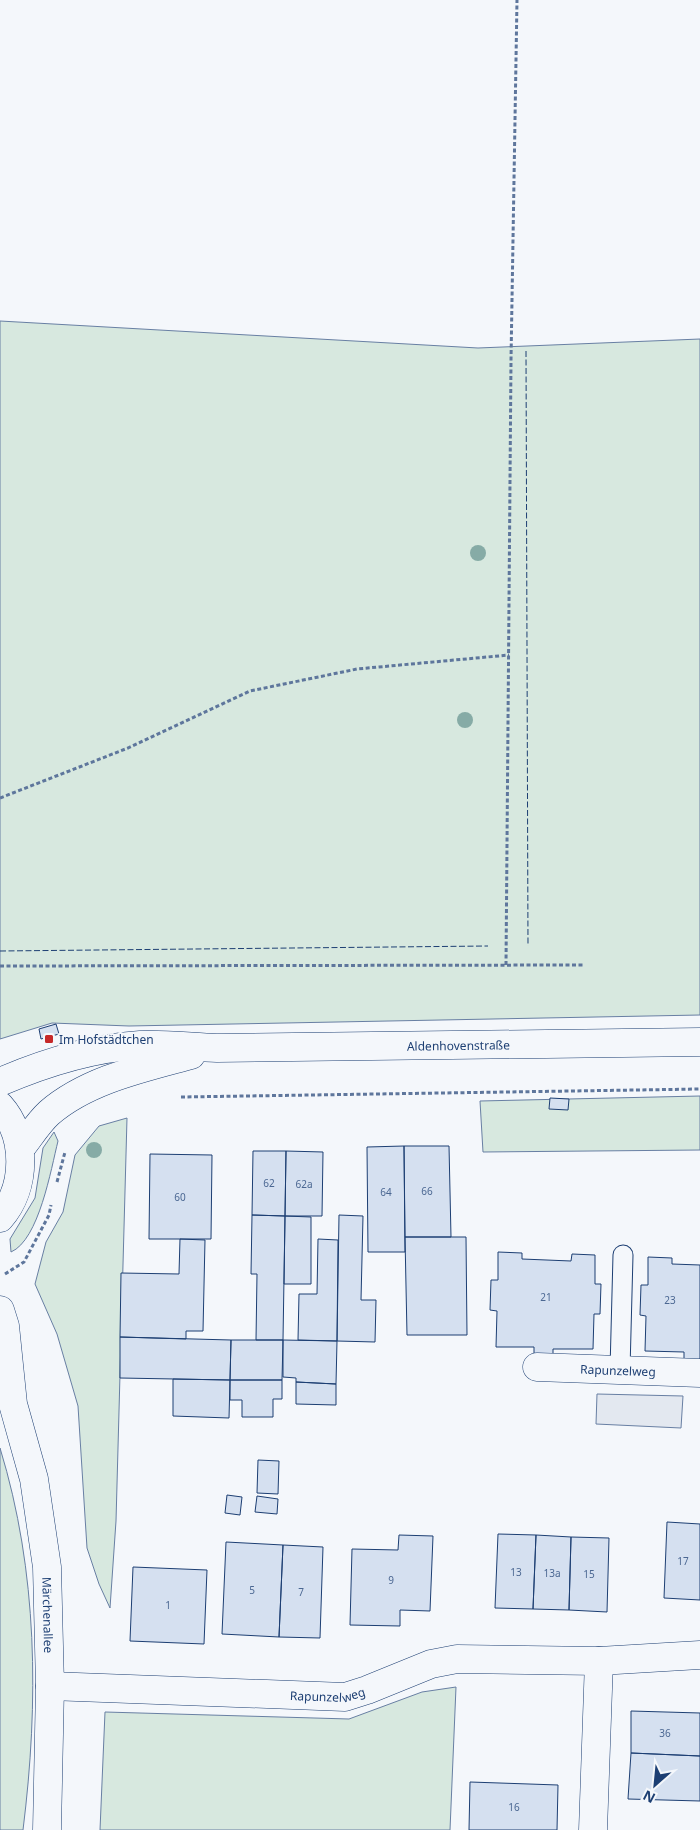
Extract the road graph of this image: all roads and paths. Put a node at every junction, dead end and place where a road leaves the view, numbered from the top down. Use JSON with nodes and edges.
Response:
{"nodes":[{"id":1,"x":517,"y":0,"type":"edge"},
{"id":2,"x":508,"y":655,"type":"junction"},
{"id":3,"x":0,"y":798,"type":"edge"},
{"id":4,"x":506,"y":965,"type":"junction"},
{"id":5,"x":584,"y":965,"type":"dead end"},
{"id":6,"x":0,"y":966,"type":"edge"},
{"id":7,"x":700,"y":1042,"type":"edge"},
{"id":8,"x":217,"y":1048,"type":"junction"},
{"id":9,"x":0,"y":1082,"type":"edge"},
{"id":10,"x":700,"y":1089,"type":"edge"},
{"id":11,"x":176,"y":1097,"type":"dead end"},
{"id":12,"x":0,"y":1106,"type":"edge"},
{"id":13,"x":66,"y":1144,"type":"dead end"},
{"id":14,"x":20,"y":1150,"type":"junction"},
{"id":15,"x":55,"y":1188,"type":"dead end"},
{"id":16,"x":53,"y":1197,"type":"dead end"},
{"id":17,"x":0,"y":1218,"type":"edge"},
{"id":18,"x":623,"y":1256,"type":"dead end"},
{"id":19,"x":0,"y":1278,"type":"edge"},
{"id":20,"x":0,"y":1310,"type":"edge"},
{"id":21,"x":537,"y":1367,"type":"dead end"},
{"id":22,"x":620,"y":1370,"type":"junction"},
{"id":23,"x":700,"y":1373,"type":"edge"},
{"id":24,"x":7,"y":1394,"type":"edge"},
{"id":25,"x":700,"y":1655,"type":"edge"},
{"id":26,"x":599,"y":1661,"type":"junction"},
{"id":27,"x":50,"y":1686,"type":"junction"},
{"id":28,"x":46,"y":1830,"type":"edge"},
{"id":29,"x":593,"y":1830,"type":"edge"}],
"edges":[{"from":1,"to":2,"type":"path"},
{"from":2,"to":3,"type":"path"},
{"from":2,"to":4,"type":"path"},
{"from":4,"to":5,"type":"path"},
{"from":4,"to":6,"type":"path"},
{"from":7,"to":8,"type":"street","name":"Aldenhovenstraße"},
{"from":8,"to":9,"type":"street","name":"Aldenhovenstraße"},
{"from":8,"to":14,"type":"street","name":"Aldenhovenstraße"},
{"from":10,"to":11,"type":"path"},
{"from":12,"to":14,"type":"street"},
{"from":13,"to":15,"type":"path"},
{"from":14,"to":17,"type":"street"},
{"from":16,"to":19,"type":"path"},
{"from":18,"to":22,"type":"lane"},
{"from":20,"to":24,"type":"street","name":"Märchenallee"},
{"from":21,"to":22,"type":"street","name":"Rapunzelweg"},
{"from":22,"to":23,"type":"street","name":"Rapunzelweg"},
{"from":24,"to":27,"type":"street","name":"Märchenallee"},
{"from":25,"to":26,"type":"street","name":"Rapunzelweg"},
{"from":26,"to":27,"type":"street","name":"Rapunzelweg"},
{"from":26,"to":29,"type":"street"},
{"from":27,"to":28,"type":"street","name":"Märchenallee"}]}
